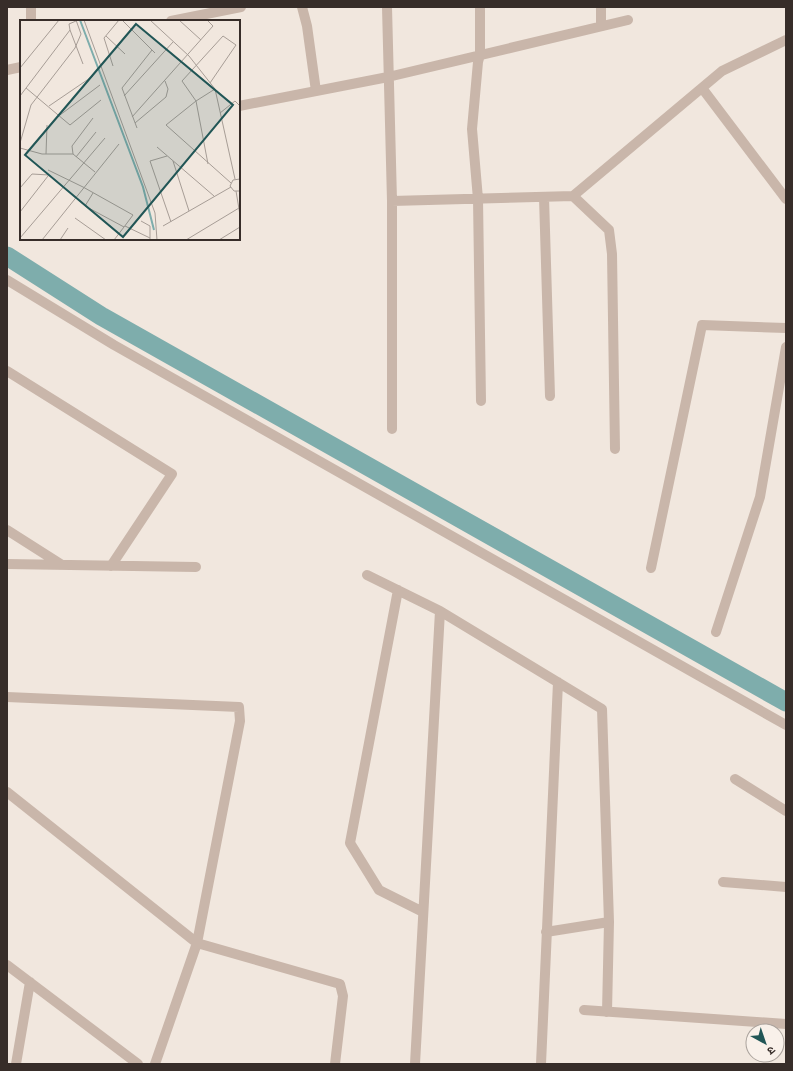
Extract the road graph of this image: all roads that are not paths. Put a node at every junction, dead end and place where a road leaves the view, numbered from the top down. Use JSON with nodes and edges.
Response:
{"nodes":[{"id":1,"x":31,"y":7,"type":"edge"},
{"id":2,"x":241,"y":7,"type":"edge"},
{"id":3,"x":302,"y":7,"type":"edge"},
{"id":4,"x":386,"y":7,"type":"edge"},
{"id":5,"x":480,"y":7,"type":"edge"},
{"id":6,"x":601,"y":7,"type":"edge"},
{"id":7,"x":31,"y":20,"type":"edge"},
{"id":8,"x":176,"y":20,"type":"edge"},
{"id":9,"x":628,"y":20,"type":"dead end"},
{"id":10,"x":601,"y":26,"type":"junction"},
{"id":11,"x":786,"y":40,"type":"edge"},
{"id":12,"x":480,"y":55,"type":"junction"},
{"id":13,"x":20,"y":67,"type":"edge"},
{"id":14,"x":7,"y":70,"type":"edge"},
{"id":15,"x":388,"y":77,"type":"junction"},
{"id":16,"x":702,"y":88,"type":"junction"},
{"id":17,"x":316,"y":91,"type":"junction"},
{"id":18,"x":240,"y":106,"type":"edge"},
{"id":19,"x":573,"y":196,"type":"junction"},
{"id":20,"x":544,"y":197,"type":"junction"},
{"id":21,"x":478,"y":199,"type":"junction"},
{"id":22,"x":786,"y":199,"type":"edge"},
{"id":23,"x":392,"y":201,"type":"junction"},
{"id":24,"x":7,"y":280,"type":"edge"},
{"id":25,"x":786,"y":328,"type":"edge"},
{"id":26,"x":786,"y":347,"type":"edge"},
{"id":27,"x":7,"y":372,"type":"edge"},
{"id":28,"x":550,"y":396,"type":"dead end"},
{"id":29,"x":481,"y":401,"type":"dead end"},
{"id":30,"x":392,"y":429,"type":"dead end"},
{"id":31,"x":615,"y":449,"type":"dead end"},
{"id":32,"x":7,"y":530,"type":"edge"},
{"id":33,"x":7,"y":564,"type":"edge"},
{"id":34,"x":62,"y":565,"type":"junction"},
{"id":35,"x":111,"y":566,"type":"junction"},
{"id":36,"x":196,"y":567,"type":"dead end"},
{"id":37,"x":651,"y":568,"type":"dead end"},
{"id":38,"x":367,"y":575,"type":"dead end"},
{"id":39,"x":398,"y":590,"type":"junction"},
{"id":40,"x":440,"y":611,"type":"junction"},
{"id":41,"x":716,"y":632,"type":"dead end"},
{"id":42,"x":558,"y":682,"type":"junction"},
{"id":43,"x":7,"y":697,"type":"edge"},
{"id":44,"x":786,"y":725,"type":"edge"},
{"id":45,"x":735,"y":779,"type":"dead end"},
{"id":46,"x":7,"y":792,"type":"edge"},
{"id":47,"x":786,"y":811,"type":"edge"},
{"id":48,"x":723,"y":882,"type":"dead end"},
{"id":49,"x":786,"y":887,"type":"edge"},
{"id":50,"x":423,"y":912,"type":"junction"},
{"id":51,"x":609,"y":922,"type":"junction"},
{"id":52,"x":546,"y":932,"type":"junction"},
{"id":53,"x":197,"y":943,"type":"junction"},
{"id":54,"x":7,"y":965,"type":"edge"},
{"id":55,"x":30,"y":982,"type":"junction"},
{"id":56,"x":584,"y":1010,"type":"dead end"},
{"id":57,"x":608,"y":1012,"type":"junction"},
{"id":58,"x":786,"y":1024,"type":"edge"},
{"id":59,"x":16,"y":1064,"type":"edge"},
{"id":60,"x":138,"y":1064,"type":"edge"},
{"id":61,"x":155,"y":1064,"type":"edge"},
{"id":62,"x":335,"y":1064,"type":"edge"},
{"id":63,"x":415,"y":1064,"type":"edge"},
{"id":64,"x":541,"y":1064,"type":"edge"}],
"edges":[{"from":1,"to":7,"type":"street"},
{"from":2,"to":8,"type":"street"},
{"from":3,"to":17,"type":"street"},
{"from":4,"to":15,"type":"street"},
{"from":5,"to":12,"type":"street"},
{"from":6,"to":10,"type":"street"},
{"from":9,"to":10,"type":"street"},
{"from":10,"to":12,"type":"street"},
{"from":11,"to":16,"type":"street"},
{"from":12,"to":15,"type":"street"},
{"from":12,"to":21,"type":"street"},
{"from":13,"to":14,"type":"street"},
{"from":15,"to":17,"type":"street"},
{"from":15,"to":23,"type":"street"},
{"from":16,"to":19,"type":"street"},
{"from":16,"to":22,"type":"street"},
{"from":17,"to":18,"type":"street"},
{"from":19,"to":20,"type":"street"},
{"from":19,"to":31,"type":"street"},
{"from":20,"to":21,"type":"street"},
{"from":20,"to":28,"type":"street"},
{"from":21,"to":23,"type":"street"},
{"from":21,"to":29,"type":"street"},
{"from":23,"to":30,"type":"street"},
{"from":24,"to":44,"type":"street"},
{"from":25,"to":37,"type":"street"},
{"from":26,"to":41,"type":"street"},
{"from":27,"to":35,"type":"street"},
{"from":32,"to":34,"type":"street"},
{"from":33,"to":34,"type":"street"},
{"from":34,"to":35,"type":"street"},
{"from":35,"to":36,"type":"street"},
{"from":38,"to":39,"type":"street"},
{"from":39,"to":40,"type":"street"},
{"from":39,"to":50,"type":"street"},
{"from":40,"to":42,"type":"street"},
{"from":40,"to":50,"type":"street"},
{"from":42,"to":51,"type":"street"},
{"from":42,"to":52,"type":"street"},
{"from":43,"to":53,"type":"street"},
{"from":45,"to":47,"type":"street"},
{"from":46,"to":53,"type":"street"},
{"from":48,"to":49,"type":"street"},
{"from":50,"to":63,"type":"street"},
{"from":51,"to":52,"type":"street"},
{"from":51,"to":57,"type":"street"},
{"from":52,"to":64,"type":"street"},
{"from":53,"to":61,"type":"street"},
{"from":53,"to":62,"type":"street"},
{"from":54,"to":55,"type":"street"},
{"from":55,"to":59,"type":"street"},
{"from":55,"to":60,"type":"street"},
{"from":56,"to":57,"type":"street"},
{"from":57,"to":58,"type":"street"}]}
